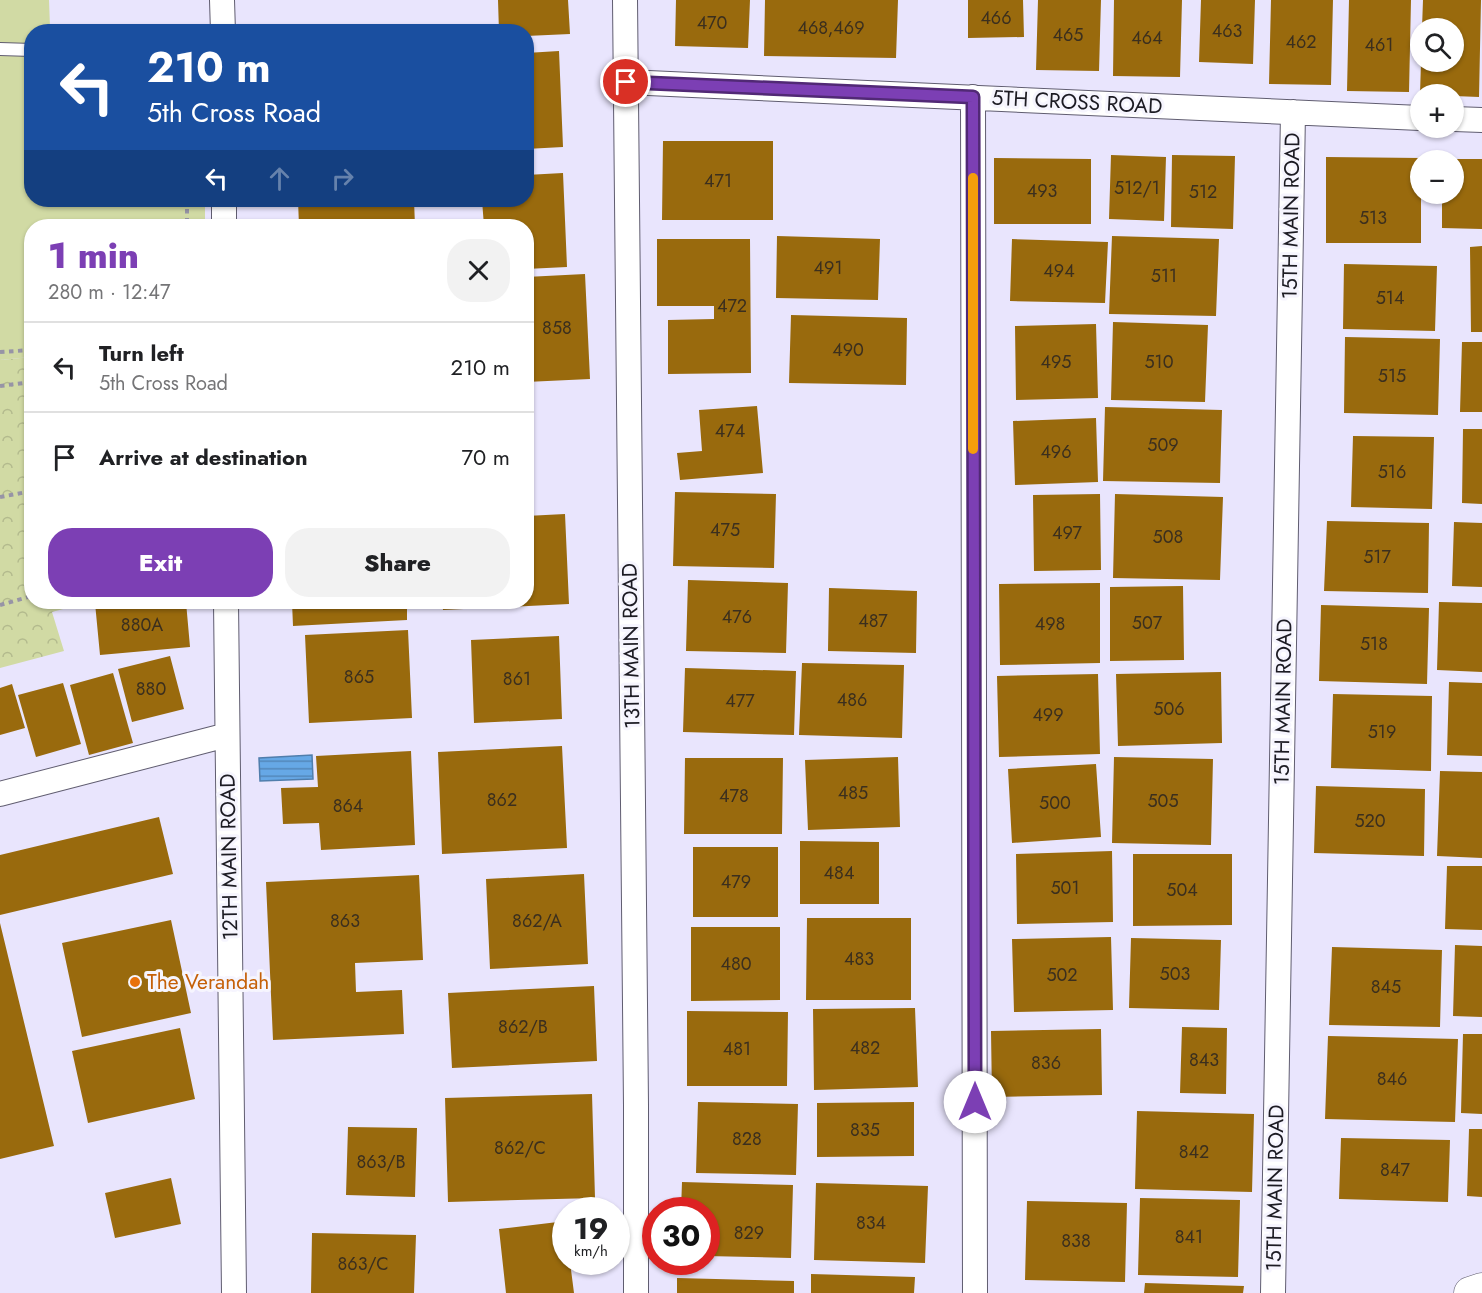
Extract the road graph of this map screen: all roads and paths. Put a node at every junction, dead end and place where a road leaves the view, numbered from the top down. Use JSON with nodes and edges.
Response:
{"nodes":[{"id":1,"x":222,"y":0,"type":"edge"},
{"id":2,"x":625,"y":0,"type":"edge"},
{"id":3,"x":223,"y":24,"type":"edge"},
{"id":4,"x":0,"y":49,"type":"edge"},
{"id":5,"x":24,"y":50,"type":"edge"},
{"id":6,"x":626,"y":82,"type":"junction"},
{"id":7,"x":973,"y":97,"type":"junction"},
{"id":8,"x":1293,"y":112,"type":"junction"},
{"id":9,"x":1410,"y":118,"type":"edge"},
{"id":10,"x":1464,"y":119,"type":"edge"},
{"id":11,"x":1482,"y":120,"type":"edge"},
{"id":12,"x":24,"y":350,"type":"edge"},
{"id":13,"x":0,"y":352,"type":"edge"},
{"id":14,"x":24,"y":383,"type":"edge"},
{"id":15,"x":0,"y":386,"type":"edge"},
{"id":16,"x":24,"y":492,"type":"edge"},
{"id":17,"x":0,"y":497,"type":"edge"},
{"id":18,"x":24,"y":598,"type":"edge"},
{"id":19,"x":0,"y":605,"type":"edge"},
{"id":20,"x":226,"y":609,"type":"edge"},
{"id":21,"x":227,"y":735,"type":"junction"},
{"id":22,"x":0,"y":794,"type":"edge"},
{"id":23,"x":1482,"y":1289,"type":"edge"},
{"id":24,"x":234,"y":1293,"type":"edge"},
{"id":25,"x":636,"y":1293,"type":"edge"},
{"id":26,"x":975,"y":1293,"type":"edge"},
{"id":27,"x":1273,"y":1293,"type":"edge"},
{"id":28,"x":1470,"y":1293,"type":"edge"}],
"edges":[{"from":1,"to":3,"type":"street"},
{"from":2,"to":6,"type":"street","name":"13TH MAIN ROAD"},
{"from":4,"to":5,"type":"lane"},
{"from":6,"to":7,"type":"street","name":"5TH CROSS ROAD"},
{"from":6,"to":25,"type":"street","name":"13TH MAIN ROAD"},
{"from":7,"to":8,"type":"street","name":"5TH CROSS ROAD"},
{"from":7,"to":26,"type":"street"},
{"from":8,"to":9,"type":"street","name":"5TH CROSS ROAD"},
{"from":8,"to":27,"type":"street","name":"15TH MAIN ROAD"},
{"from":10,"to":11,"type":"street"},
{"from":12,"to":13,"type":"path"},
{"from":14,"to":15,"type":"path"},
{"from":16,"to":17,"type":"path"},
{"from":18,"to":19,"type":"path"},
{"from":20,"to":21,"type":"street","name":"12TH MAIN ROAD"},
{"from":21,"to":22,"type":"street"},
{"from":21,"to":24,"type":"street","name":"12TH MAIN ROAD"},
{"from":23,"to":28,"type":"street"}]}
